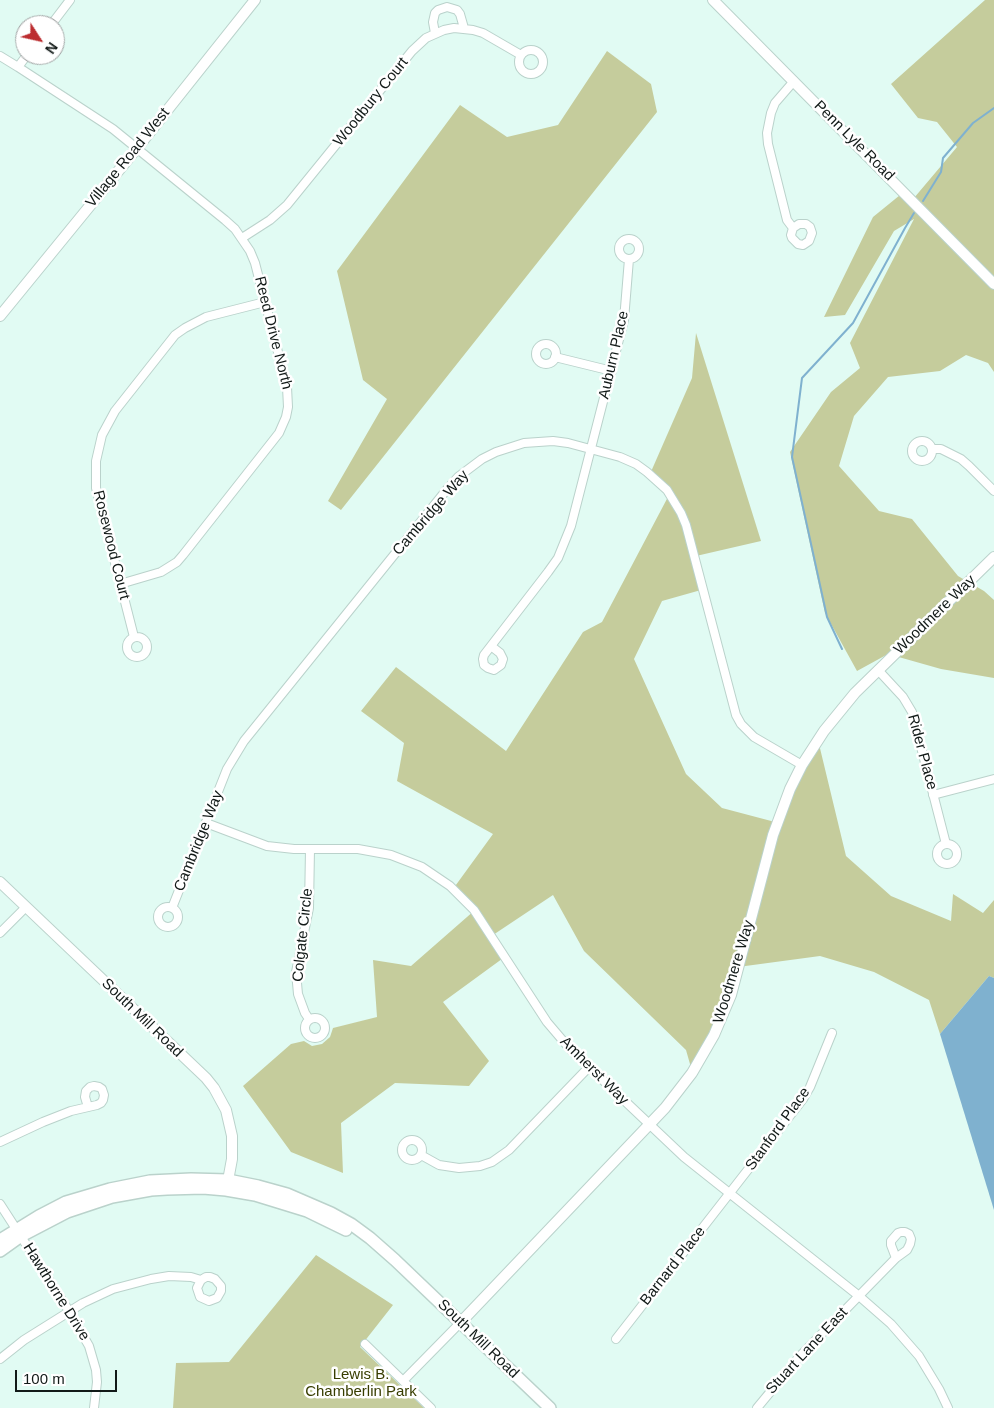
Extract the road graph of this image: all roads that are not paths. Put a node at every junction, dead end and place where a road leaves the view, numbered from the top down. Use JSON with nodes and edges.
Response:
{"nodes":[{"id":1,"x":70,"y":0,"type":"edge"},
{"id":2,"x":255,"y":0,"type":"edge"},
{"id":3,"x":713,"y":0,"type":"edge"},
{"id":4,"x":59,"y":15,"type":"edge"},
{"id":5,"x":464,"y":28,"type":"junction"},
{"id":6,"x":435,"y":33,"type":"junction"},
{"id":7,"x":521,"y":55,"type":"dead end"},
{"id":8,"x":0,"y":56,"type":"edge"},
{"id":9,"x":18,"y":67,"type":"joint"},
{"id":10,"x":794,"y":81,"type":"junction"},
{"id":11,"x":136,"y":148,"type":"junction"},
{"id":12,"x":793,"y":228,"type":"dead end"},
{"id":13,"x":242,"y":238,"type":"junction"},
{"id":14,"x":629,"y":259,"type":"dead end"},
{"id":15,"x":994,"y":284,"type":"edge"},
{"id":16,"x":265,"y":302,"type":"junction"},
{"id":17,"x":0,"y":316,"type":"edge"},
{"id":18,"x":555,"y":358,"type":"dead end"},
{"id":19,"x":612,"y":371,"type":"junction"},
{"id":20,"x":932,"y":448,"type":"dead end"},
{"id":21,"x":591,"y":449,"type":"junction"},
{"id":22,"x":994,"y":491,"type":"edge"},
{"id":23,"x":994,"y":557,"type":"edge"},
{"id":24,"x":120,"y":584,"type":"junction"},
{"id":25,"x":134,"y":637,"type":"dead end"},
{"id":26,"x":491,"y":646,"type":"dead end"},
{"id":27,"x":878,"y":670,"type":"junction"},
{"id":28,"x":802,"y":765,"type":"junction"},
{"id":29,"x":994,"y":779,"type":"edge"},
{"id":30,"x":934,"y":795,"type":"junction"},
{"id":31,"x":206,"y":823,"type":"junction"},
{"id":32,"x":946,"y":844,"type":"dead end"},
{"id":33,"x":310,"y":849,"type":"junction"},
{"id":34,"x":0,"y":882,"type":"edge"},
{"id":35,"x":26,"y":907,"type":"junction"},
{"id":36,"x":172,"y":908,"type":"dead end"},
{"id":37,"x":0,"y":933,"type":"edge"},
{"id":38,"x":309,"y":1019,"type":"dead end"},
{"id":39,"x":832,"y":1034,"type":"dead end"},
{"id":40,"x":589,"y":1067,"type":"junction"},
{"id":41,"x":88,"y":1107,"type":"dead end"},
{"id":42,"x":648,"y":1125,"type":"junction"},
{"id":43,"x":0,"y":1142,"type":"edge"},
{"id":44,"x":421,"y":1156,"type":"dead end"},
{"id":45,"x":227,"y":1185,"type":"junction"},
{"id":46,"x":730,"y":1193,"type":"junction"},
{"id":47,"x":0,"y":1204,"type":"edge"},
{"id":48,"x":19,"y":1232,"type":"junction"},
{"id":49,"x":0,"y":1240,"type":"edge"},
{"id":50,"x":0,"y":1251,"type":"edge"},
{"id":51,"x":896,"y":1258,"type":"dead end"},
{"id":52,"x":201,"y":1280,"type":"dead end"},
{"id":53,"x":859,"y":1296,"type":"junction"},
{"id":54,"x":69,"y":1311,"type":"junction"},
{"id":55,"x":461,"y":1322,"type":"junction"},
{"id":56,"x":616,"y":1340,"type":"dead end"},
{"id":57,"x":365,"y":1344,"type":"dead end"},
{"id":58,"x":0,"y":1359,"type":"edge"},
{"id":59,"x":403,"y":1381,"type":"junction"},
{"id":60,"x":94,"y":1408,"type":"edge"},
{"id":61,"x":431,"y":1408,"type":"edge"},
{"id":62,"x":550,"y":1408,"type":"edge"},
{"id":63,"x":757,"y":1408,"type":"edge"},
{"id":64,"x":948,"y":1408,"type":"edge"}],
"edges":[{"from":1,"to":4,"type":"street"},
{"from":2,"to":11,"type":"street","name":"Village Road West"},
{"from":3,"to":10,"type":"street","name":"Penn Lyle Road"},
{"from":5,"to":6,"type":"street","name":"Woodbury Court"},
{"from":5,"to":6,"type":"street"},
{"from":5,"to":7,"type":"street","name":"Woodbury Court"},
{"from":6,"to":13,"type":"street","name":"Woodbury Court"},
{"from":8,"to":9,"type":"street","name":"Reed Drive North"},
{"from":9,"to":11,"type":"street","name":"Reed Drive North"},
{"from":10,"to":12,"type":"street"},
{"from":10,"to":15,"type":"street","name":"Penn Lyle Road"},
{"from":11,"to":13,"type":"street","name":"Reed Drive North"},
{"from":11,"to":17,"type":"street","name":"Village Road West"},
{"from":13,"to":16,"type":"street","name":"Reed Drive North"},
{"from":14,"to":19,"type":"street","name":"Auburn Place"},
{"from":16,"to":24,"type":"street","name":"Reed Drive North"},
{"from":16,"to":24,"type":"street","name":"Rosewood Court"},
{"from":18,"to":19,"type":"street"},
{"from":19,"to":21,"type":"street","name":"Auburn Place"},
{"from":20,"to":22,"type":"street"},
{"from":21,"to":26,"type":"street","name":"Auburn Place"},
{"from":21,"to":28,"type":"street","name":"Cambridge Way"},
{"from":21,"to":31,"type":"street","name":"Cambridge Way"},
{"from":23,"to":27,"type":"street","name":"Woodmere Way"},
{"from":24,"to":25,"type":"street","name":"Rosewood Court"},
{"from":27,"to":28,"type":"street","name":"Woodmere Way"},
{"from":27,"to":30,"type":"street","name":"Rider Place"},
{"from":28,"to":42,"type":"street","name":"Woodmere Way"},
{"from":29,"to":30,"type":"street"},
{"from":30,"to":32,"type":"street","name":"Rider Place"},
{"from":31,"to":33,"type":"street","name":"Amherst Way"},
{"from":31,"to":36,"type":"street","name":"Cambridge Way"},
{"from":33,"to":38,"type":"street","name":"Colgate Circle"},
{"from":33,"to":40,"type":"street","name":"Amherst Way"},
{"from":34,"to":35,"type":"street","name":"South Mill Road"},
{"from":35,"to":37,"type":"street"},
{"from":35,"to":45,"type":"street","name":"South Mill Road"},
{"from":39,"to":46,"type":"street","name":"Stanford Place"},
{"from":40,"to":42,"type":"street","name":"Amherst Way"},
{"from":40,"to":44,"type":"street"},
{"from":41,"to":43,"type":"street"},
{"from":42,"to":46,"type":"street","name":"Amherst Way"},
{"from":42,"to":55,"type":"street","name":"Woodmere Way"},
{"from":45,"to":48,"type":"main road"},
{"from":45,"to":55,"type":"main road","name":"South Mill Road"},
{"from":46,"to":53,"type":"street","name":"Amherst Way"},
{"from":46,"to":56,"type":"street","name":"Barnard Place"},
{"from":47,"to":48,"type":"street","name":"Hawthorne Drive"},
{"from":48,"to":49,"type":"main road"},
{"from":48,"to":50,"type":"main road"},
{"from":48,"to":54,"type":"street","name":"Hawthorne Drive"},
{"from":51,"to":53,"type":"street","name":"Stuart Lane East"},
{"from":52,"to":54,"type":"street"},
{"from":53,"to":63,"type":"street","name":"Stuart Lane East"},
{"from":53,"to":64,"type":"street","name":"Amherst Way"},
{"from":54,"to":58,"type":"street"},
{"from":54,"to":60,"type":"street","name":"Hawthorne Drive"},
{"from":55,"to":59,"type":"street","name":"Woodmere Way"},
{"from":55,"to":62,"type":"main road","name":"South Mill Road"},
{"from":57,"to":59,"type":"street"},
{"from":59,"to":61,"type":"street"}]}
